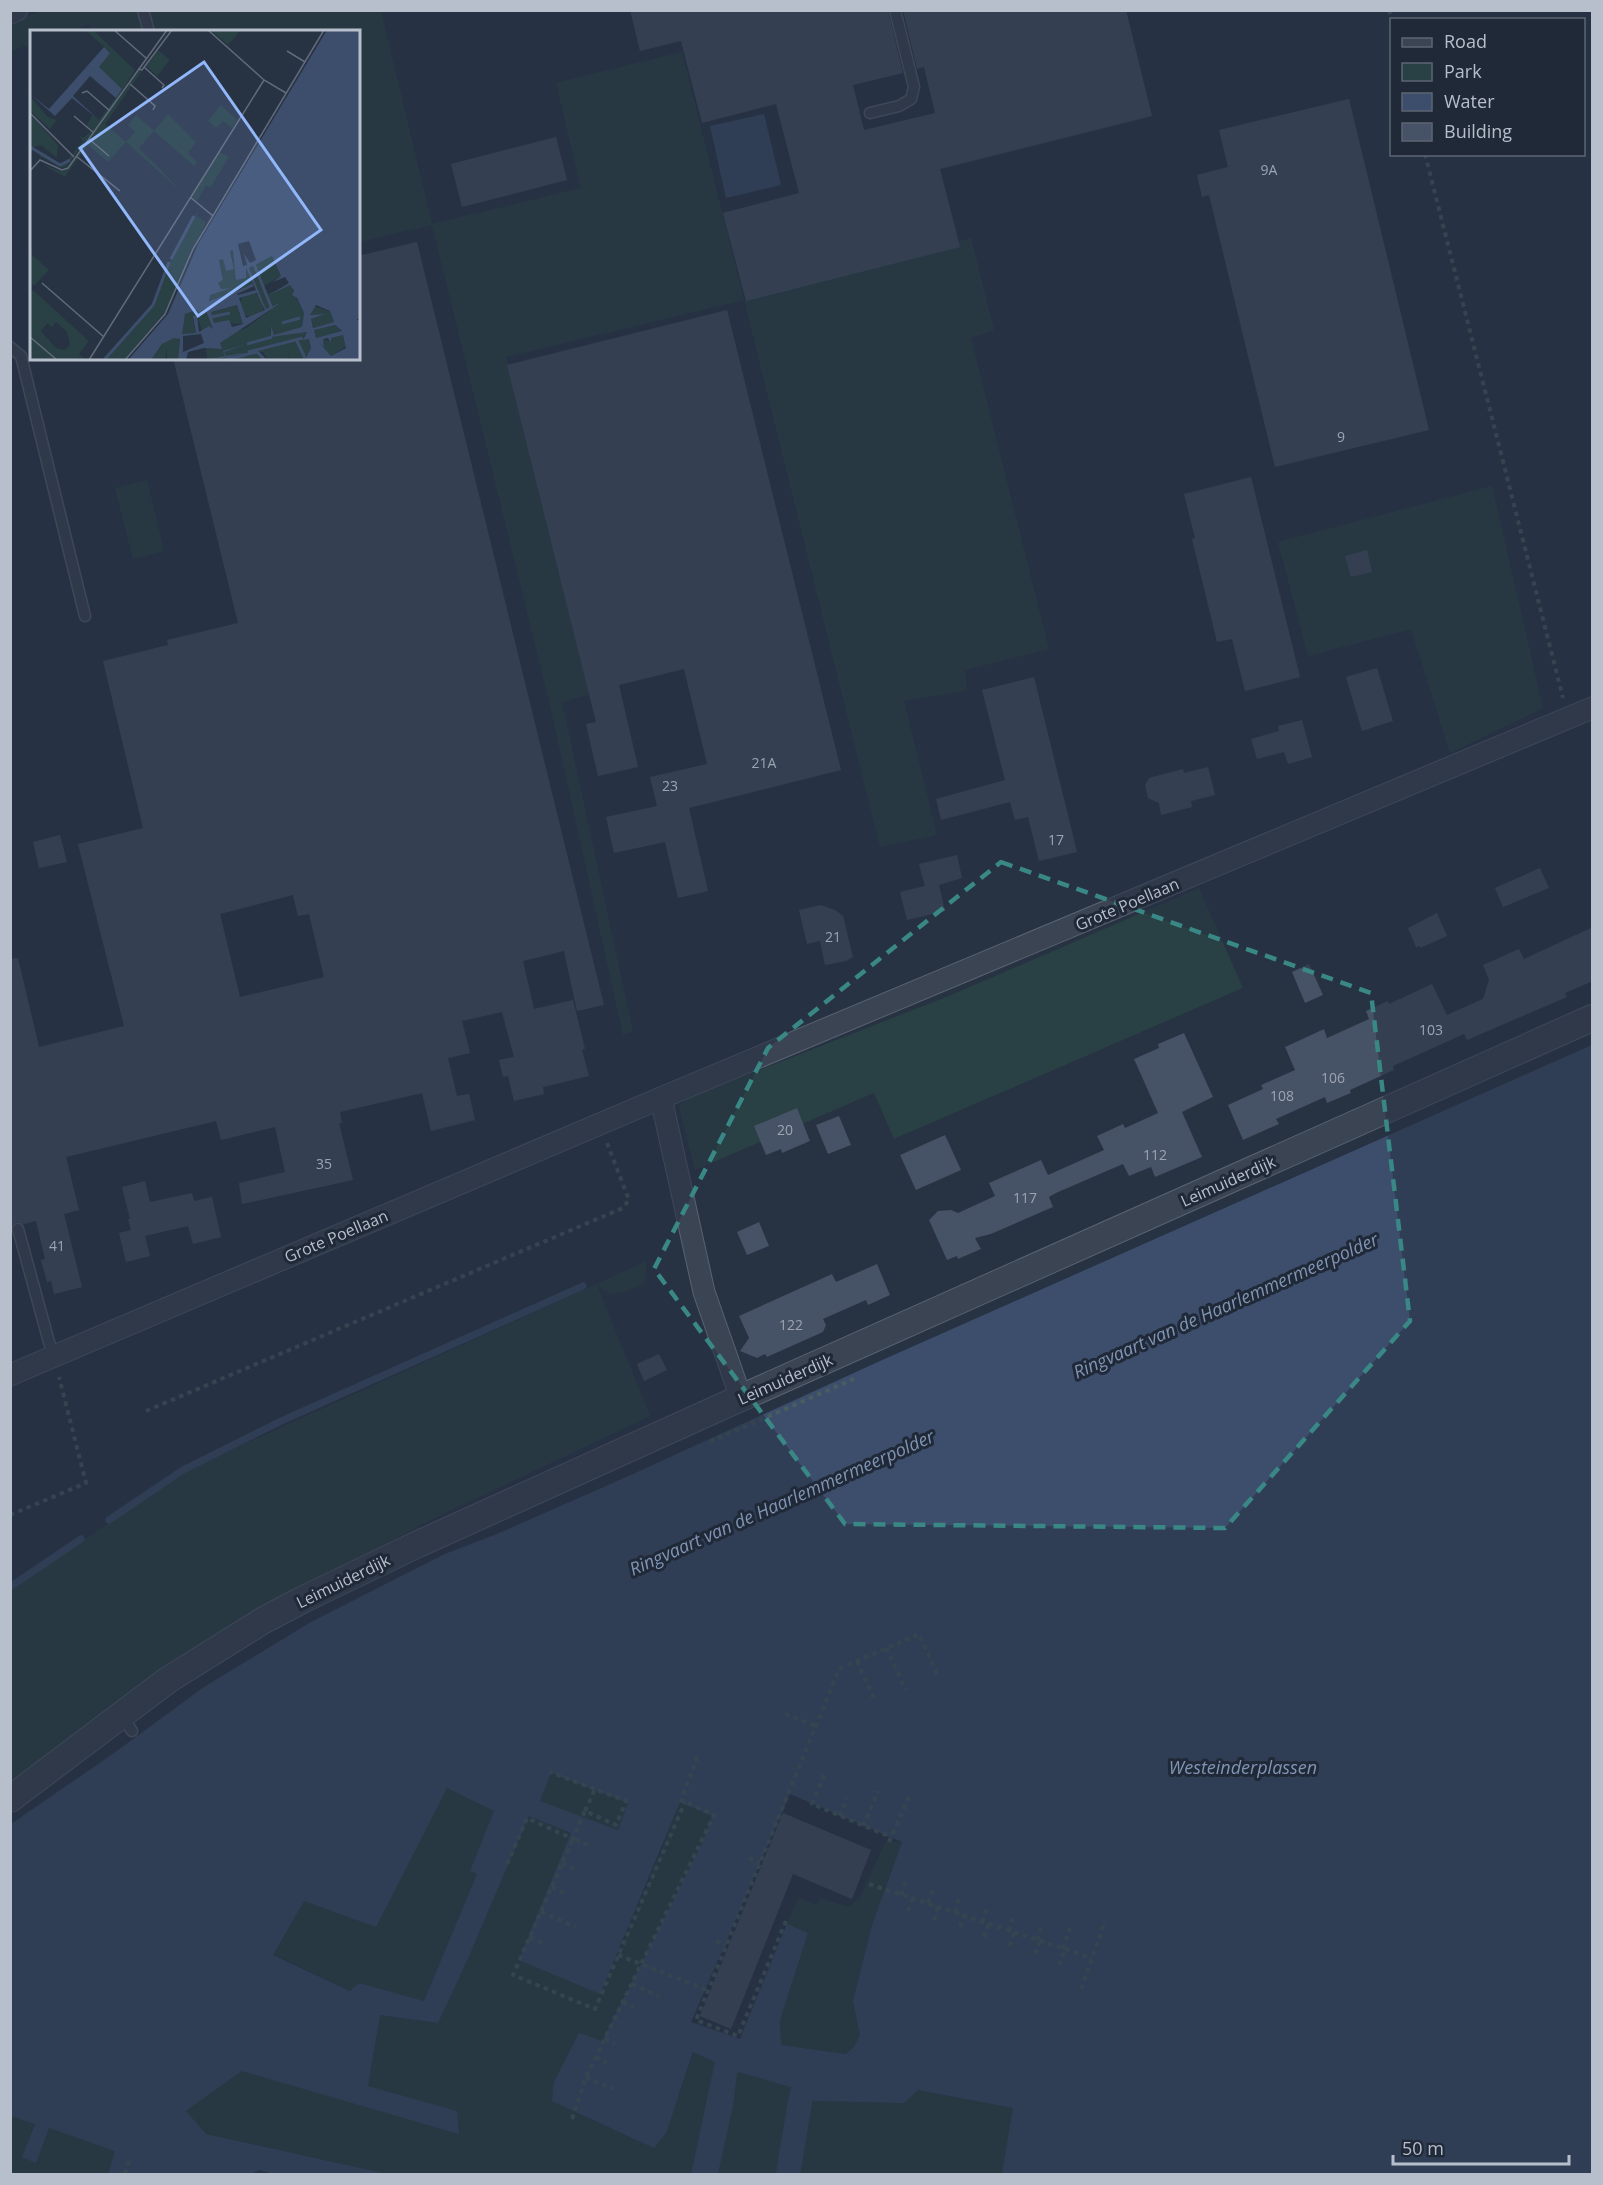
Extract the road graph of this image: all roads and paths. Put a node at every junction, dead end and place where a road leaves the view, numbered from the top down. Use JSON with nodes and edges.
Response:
{"nodes":[{"id":1,"x":17,"y":10,"type":"edge"},
{"id":2,"x":143,"y":10,"type":"edge"},
{"id":3,"x":895,"y":10,"type":"edge"},
{"id":4,"x":10,"y":13,"type":"edge"},
{"id":5,"x":148,"y":30,"type":"edge"},
{"id":6,"x":870,"y":112,"type":"dead end"},
{"id":7,"x":1426,"y":156,"type":"edge"},
{"id":8,"x":10,"y":347,"type":"edge"},
{"id":9,"x":84,"y":616,"type":"dead end"},
{"id":10,"x":1593,"y":708,"type":"edge"},
{"id":11,"x":1568,"y":719,"type":"junction"},
{"id":12,"x":1593,"y":1018,"type":"edge"},
{"id":13,"x":661,"y":1098,"type":"junction"},
{"id":14,"x":600,"y":1124,"type":"junction"},
{"id":15,"x":18,"y":1229,"type":"dead end"},
{"id":16,"x":52,"y":1357,"type":"junction"},
{"id":17,"x":10,"y":1375,"type":"edge"},
{"id":18,"x":858,"y":1377,"type":"dead end"},
{"id":19,"x":741,"y":1398,"type":"junction"},
{"id":20,"x":146,"y":1411,"type":"dead end"},
{"id":21,"x":710,"y":1442,"type":"dead end"},
{"id":22,"x":10,"y":1515,"type":"edge"},
{"id":23,"x":886,"y":1648,"type":"junction"},
{"id":24,"x":857,"y":1661,"type":"junction"},
{"id":25,"x":938,"y":1676,"type":"dead end"},
{"id":26,"x":906,"y":1690,"type":"dead end"},
{"id":27,"x":875,"y":1701,"type":"dead end"},
{"id":28,"x":786,"y":1714,"type":"dead end"},
{"id":29,"x":816,"y":1726,"type":"junction"},
{"id":30,"x":698,"y":1756,"type":"dead end"},
{"id":31,"x":550,"y":1772,"type":"dead end"},
{"id":32,"x":824,"y":1775,"type":"dead end"},
{"id":33,"x":595,"y":1789,"type":"junction"},
{"id":34,"x":878,"y":1791,"type":"dead end"},
{"id":35,"x":911,"y":1792,"type":"dead end"},
{"id":36,"x":847,"y":1798,"type":"dead end"},
{"id":37,"x":10,"y":1799,"type":"edge"},
{"id":38,"x":685,"y":1802,"type":"junction"},
{"id":39,"x":585,"y":1811,"type":"junction"},
{"id":40,"x":840,"y":1816,"type":"junction"},
{"id":41,"x":863,"y":1826,"type":"junction"},
{"id":42,"x":573,"y":1839,"type":"junction"},
{"id":43,"x":588,"y":1845,"type":"dead end"},
{"id":44,"x":749,"y":1858,"type":"dead end"},
{"id":45,"x":562,"y":1863,"type":"junction"},
{"id":46,"x":759,"y":1863,"type":"junction"},
{"id":47,"x":507,"y":1864,"type":"dead end"},
{"id":48,"x":578,"y":1870,"type":"dead end"},
{"id":49,"x":906,"y":1882,"type":"dead end"},
{"id":50,"x":869,"y":1884,"type":"dead end"},
{"id":51,"x":552,"y":1887,"type":"junction"},
{"id":52,"x":933,"y":1890,"type":"dead end"},
{"id":53,"x":567,"y":1894,"type":"dead end"},
{"id":54,"x":901,"y":1894,"type":"junction"},
{"id":55,"x":913,"y":1898,"type":"junction"},
{"id":56,"x":959,"y":1899,"type":"dead end"},
{"id":57,"x":928,"y":1903,"type":"junction"},
{"id":58,"x":939,"y":1907,"type":"junction"},
{"id":59,"x":987,"y":1908,"type":"dead end"},
{"id":60,"x":908,"y":1911,"type":"dead end"},
{"id":61,"x":541,"y":1912,"type":"junction"},
{"id":62,"x":955,"y":1912,"type":"junction"},
{"id":63,"x":964,"y":1915,"type":"junction"},
{"id":64,"x":1013,"y":1918,"type":"dead end"},
{"id":65,"x":934,"y":1920,"type":"dead end"},
{"id":66,"x":786,"y":1921,"type":"dead end"},
{"id":67,"x":1105,"y":1921,"type":"dead end"},
{"id":68,"x":982,"y":1922,"type":"junction"},
{"id":69,"x":989,"y":1924,"type":"junction"},
{"id":70,"x":576,"y":1927,"type":"dead end"},
{"id":71,"x":960,"y":1927,"type":"dead end"},
{"id":72,"x":1041,"y":1927,"type":"dead end"},
{"id":73,"x":1071,"y":1928,"type":"dead end"},
{"id":74,"x":1012,"y":1931,"type":"junction"},
{"id":75,"x":530,"y":1937,"type":"junction"},
{"id":76,"x":984,"y":1937,"type":"dead end"},
{"id":77,"x":1038,"y":1940,"type":"junction"},
{"id":78,"x":716,"y":1941,"type":"dead end"},
{"id":79,"x":545,"y":1944,"type":"dead end"},
{"id":80,"x":726,"y":1945,"type":"junction"},
{"id":81,"x":1010,"y":1946,"type":"dead end"},
{"id":82,"x":1064,"y":1949,"type":"junction"},
{"id":83,"x":1035,"y":1954,"type":"dead end"},
{"id":84,"x":618,"y":1955,"type":"junction"},
{"id":85,"x":1092,"y":1958,"type":"junction"},
{"id":86,"x":641,"y":1964,"type":"junction"},
{"id":87,"x":1059,"y":1965,"type":"dead end"},
{"id":88,"x":632,"y":1984,"type":"junction"},
{"id":89,"x":1081,"y":1989,"type":"dead end"},
{"id":90,"x":707,"y":1990,"type":"junction"},
{"id":91,"x":659,"y":1996,"type":"dead end"},
{"id":92,"x":623,"y":2002,"type":"junction"},
{"id":93,"x":634,"y":2007,"type":"dead end"},
{"id":94,"x":605,"y":2039,"type":"junction"},
{"id":95,"x":615,"y":2044,"type":"dead end"},
{"id":96,"x":596,"y":2057,"type":"junction"},
{"id":97,"x":607,"y":2063,"type":"dead end"},
{"id":98,"x":586,"y":2077,"type":"junction"},
{"id":99,"x":613,"y":2089,"type":"dead end"},
{"id":100,"x":572,"y":2119,"type":"dead end"},
{"id":101,"x":130,"y":2157,"type":"dead end"},
{"id":102,"x":124,"y":2175,"type":"edge"}],
"edges":[{"from":1,"to":4,"type":"street"},
{"from":2,"to":5,"type":"lane"},
{"from":3,"to":6,"type":"lane"},
{"from":7,"to":11,"type":"path"},
{"from":8,"to":9,"type":"lane"},
{"from":10,"to":11,"type":"street","name":"Grote Poellaan"},
{"from":11,"to":13,"type":"street","name":"Grote Poellaan"},
{"from":12,"to":19,"type":"street","name":"Leimuiderdijk"},
{"from":13,"to":14,"type":"street","name":"Grote Poellaan"},
{"from":13,"to":19,"type":"street"},
{"from":14,"to":16,"type":"street","name":"Grote Poellaan"},
{"from":14,"to":20,"type":"path"},
{"from":15,"to":16,"type":"lane"},
{"from":16,"to":17,"type":"street","name":"Grote Poellaan"},
{"from":16,"to":22,"type":"path"},
{"from":18,"to":21,"type":"path"},
{"from":19,"to":37,"type":"street","name":"Leimuiderdijk"},
{"from":23,"to":24,"type":"path"},
{"from":23,"to":25,"type":"path"},
{"from":23,"to":26,"type":"path"},
{"from":24,"to":27,"type":"path"},
{"from":24,"to":29,"type":"path"},
{"from":28,"to":29,"type":"path"},
{"from":29,"to":46,"type":"path"},
{"from":30,"to":38,"type":"path"},
{"from":31,"to":33,"type":"path"},
{"from":32,"to":40,"type":"path"},
{"from":33,"to":39,"type":"path"},
{"from":33,"to":39,"type":"path"},
{"from":34,"to":41,"type":"path"},
{"from":35,"to":41,"type":"path"},
{"from":36,"to":40,"type":"path"},
{"from":38,"to":84,"type":"path"},
{"from":38,"to":86,"type":"path"},
{"from":39,"to":42,"type":"path"},
{"from":40,"to":41,"type":"path"},
{"from":42,"to":43,"type":"path"},
{"from":42,"to":45,"type":"path"},
{"from":42,"to":47,"type":"path"},
{"from":44,"to":46,"type":"path"},
{"from":45,"to":48,"type":"path"},
{"from":45,"to":51,"type":"path"},
{"from":46,"to":80,"type":"path"},
{"from":49,"to":54,"type":"path"},
{"from":50,"to":54,"type":"path"},
{"from":51,"to":53,"type":"path"},
{"from":51,"to":61,"type":"path"},
{"from":52,"to":57,"type":"path"},
{"from":54,"to":55,"type":"path"},
{"from":55,"to":57,"type":"path"},
{"from":55,"to":60,"type":"path"},
{"from":56,"to":62,"type":"path"},
{"from":57,"to":58,"type":"path"},
{"from":58,"to":62,"type":"path"},
{"from":58,"to":65,"type":"path"},
{"from":59,"to":68,"type":"path"},
{"from":61,"to":70,"type":"path"},
{"from":61,"to":75,"type":"path"},
{"from":62,"to":63,"type":"path"},
{"from":63,"to":68,"type":"path"},
{"from":63,"to":71,"type":"path"},
{"from":64,"to":74,"type":"path"},
{"from":66,"to":90,"type":"path"},
{"from":67,"to":85,"type":"path"},
{"from":68,"to":69,"type":"path"},
{"from":69,"to":74,"type":"path"},
{"from":69,"to":76,"type":"path"},
{"from":72,"to":77,"type":"path"},
{"from":73,"to":82,"type":"path"},
{"from":74,"to":77,"type":"path"},
{"from":74,"to":81,"type":"path"},
{"from":75,"to":79,"type":"path"},
{"from":75,"to":84,"type":"path"},
{"from":77,"to":82,"type":"path"},
{"from":77,"to":83,"type":"path"},
{"from":78,"to":80,"type":"path"},
{"from":80,"to":90,"type":"path"},
{"from":82,"to":85,"type":"path"},
{"from":82,"to":87,"type":"path"},
{"from":84,"to":86,"type":"path"},
{"from":85,"to":89,"type":"path"},
{"from":86,"to":88,"type":"path"},
{"from":86,"to":90,"type":"path"},
{"from":88,"to":91,"type":"path"},
{"from":88,"to":92,"type":"path"},
{"from":92,"to":93,"type":"path"},
{"from":92,"to":94,"type":"path"},
{"from":94,"to":95,"type":"path"},
{"from":94,"to":96,"type":"path"},
{"from":96,"to":97,"type":"path"},
{"from":96,"to":98,"type":"path"},
{"from":98,"to":99,"type":"path"},
{"from":98,"to":100,"type":"path"},
{"from":101,"to":102,"type":"path"}]}
